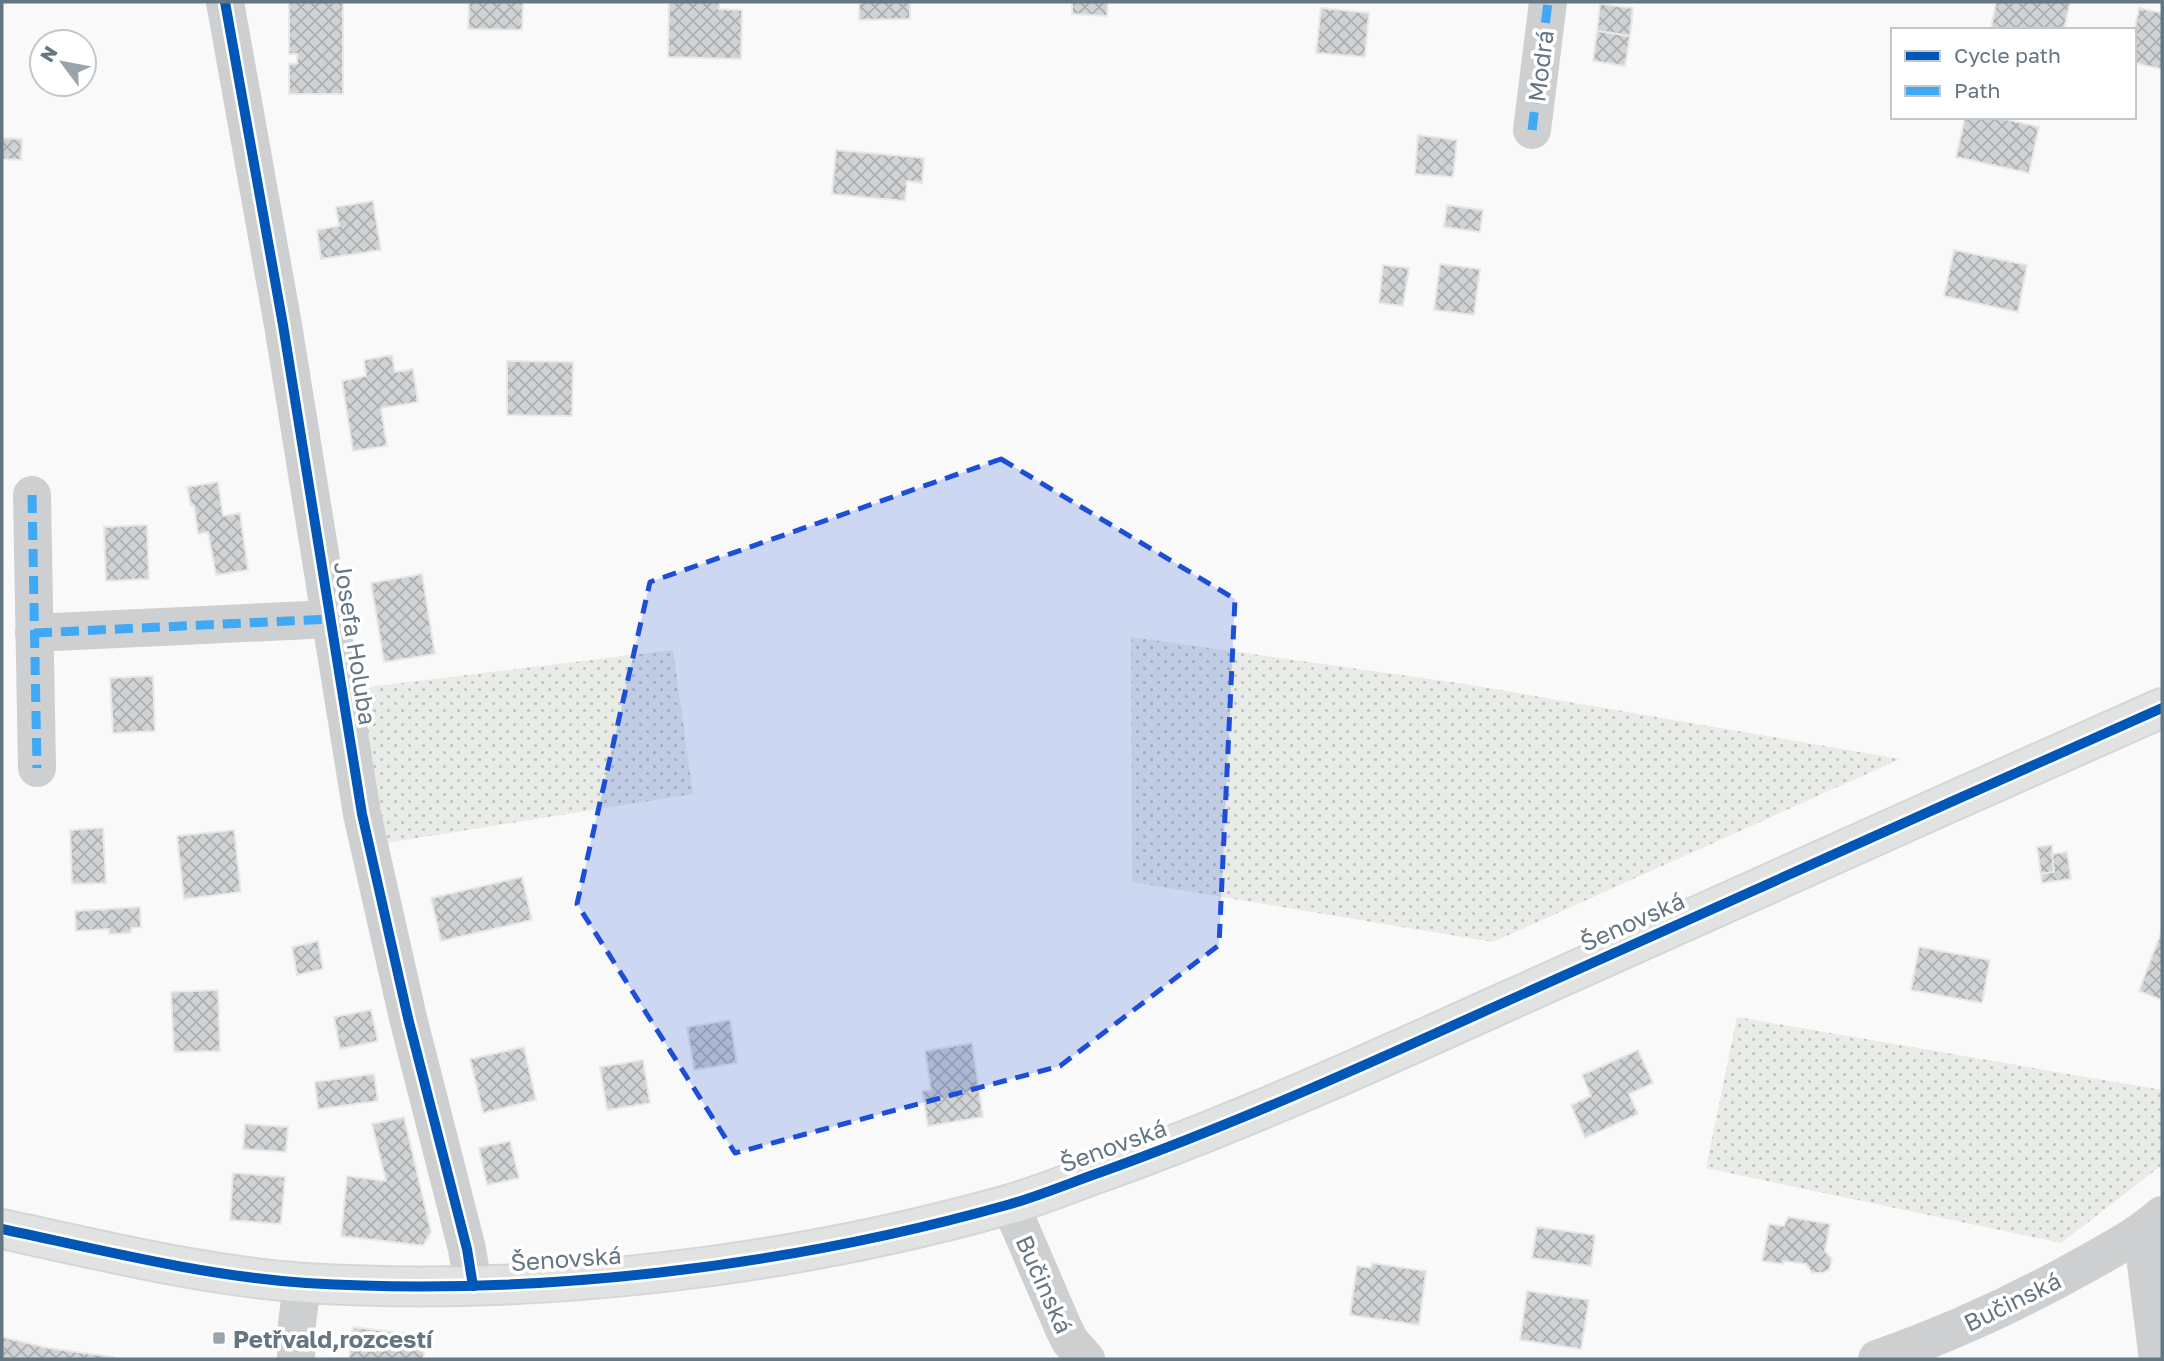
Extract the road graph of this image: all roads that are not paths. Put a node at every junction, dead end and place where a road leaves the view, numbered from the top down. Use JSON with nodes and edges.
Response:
{"nodes":[{"id":1,"x":225,"y":2,"type":"edge"},
{"id":2,"x":1548,"y":2,"type":"edge"},
{"id":3,"x":1532,"y":130,"type":"dead end"},
{"id":4,"x":32,"y":495,"type":"dead end"},
{"id":5,"x":331,"y":619,"type":"junction"},
{"id":6,"x":34,"y":633,"type":"junction"},
{"id":7,"x":2162,"y":708,"type":"edge"},
{"id":8,"x":37,"y":768,"type":"dead end"},
{"id":9,"x":1010,"y":1204,"type":"junction"},
{"id":10,"x":2152,"y":1224,"type":"edge"},
{"id":11,"x":2,"y":1229,"type":"edge"},
{"id":12,"x":302,"y":1282,"type":"junction"},
{"id":13,"x":473,"y":1286,"type":"junction"},
{"id":14,"x":296,"y":1359,"type":"edge"},
{"id":15,"x":1086,"y":1359,"type":"edge"},
{"id":16,"x":1877,"y":1359,"type":"edge"},
{"id":17,"x":2158,"y":1359,"type":"edge"}],
"edges":[{"from":1,"to":5,"type":"street","name":"Josefa Holuba"},
{"from":2,"to":3,"type":"street","name":"Modrá"},
{"from":4,"to":6,"type":"street"},
{"from":5,"to":6,"type":"street","name":"Josefa Holuba"},
{"from":5,"to":13,"type":"street","name":"Josefa Holuba"},
{"from":6,"to":8,"type":"street"},
{"from":7,"to":9,"type":"main road","name":"Šenovská"},
{"from":9,"to":13,"type":"main road","name":"Šenovská"},
{"from":9,"to":15,"type":"street","name":"Bučinská"},
{"from":10,"to":16,"type":"street","name":"Bučinská"},
{"from":10,"to":17,"type":"street","name":"Bučinská"},
{"from":11,"to":12,"type":"main road","name":"Šenovská"},
{"from":12,"to":13,"type":"main road","name":"Šenovská"},
{"from":12,"to":14,"type":"street"}]}
